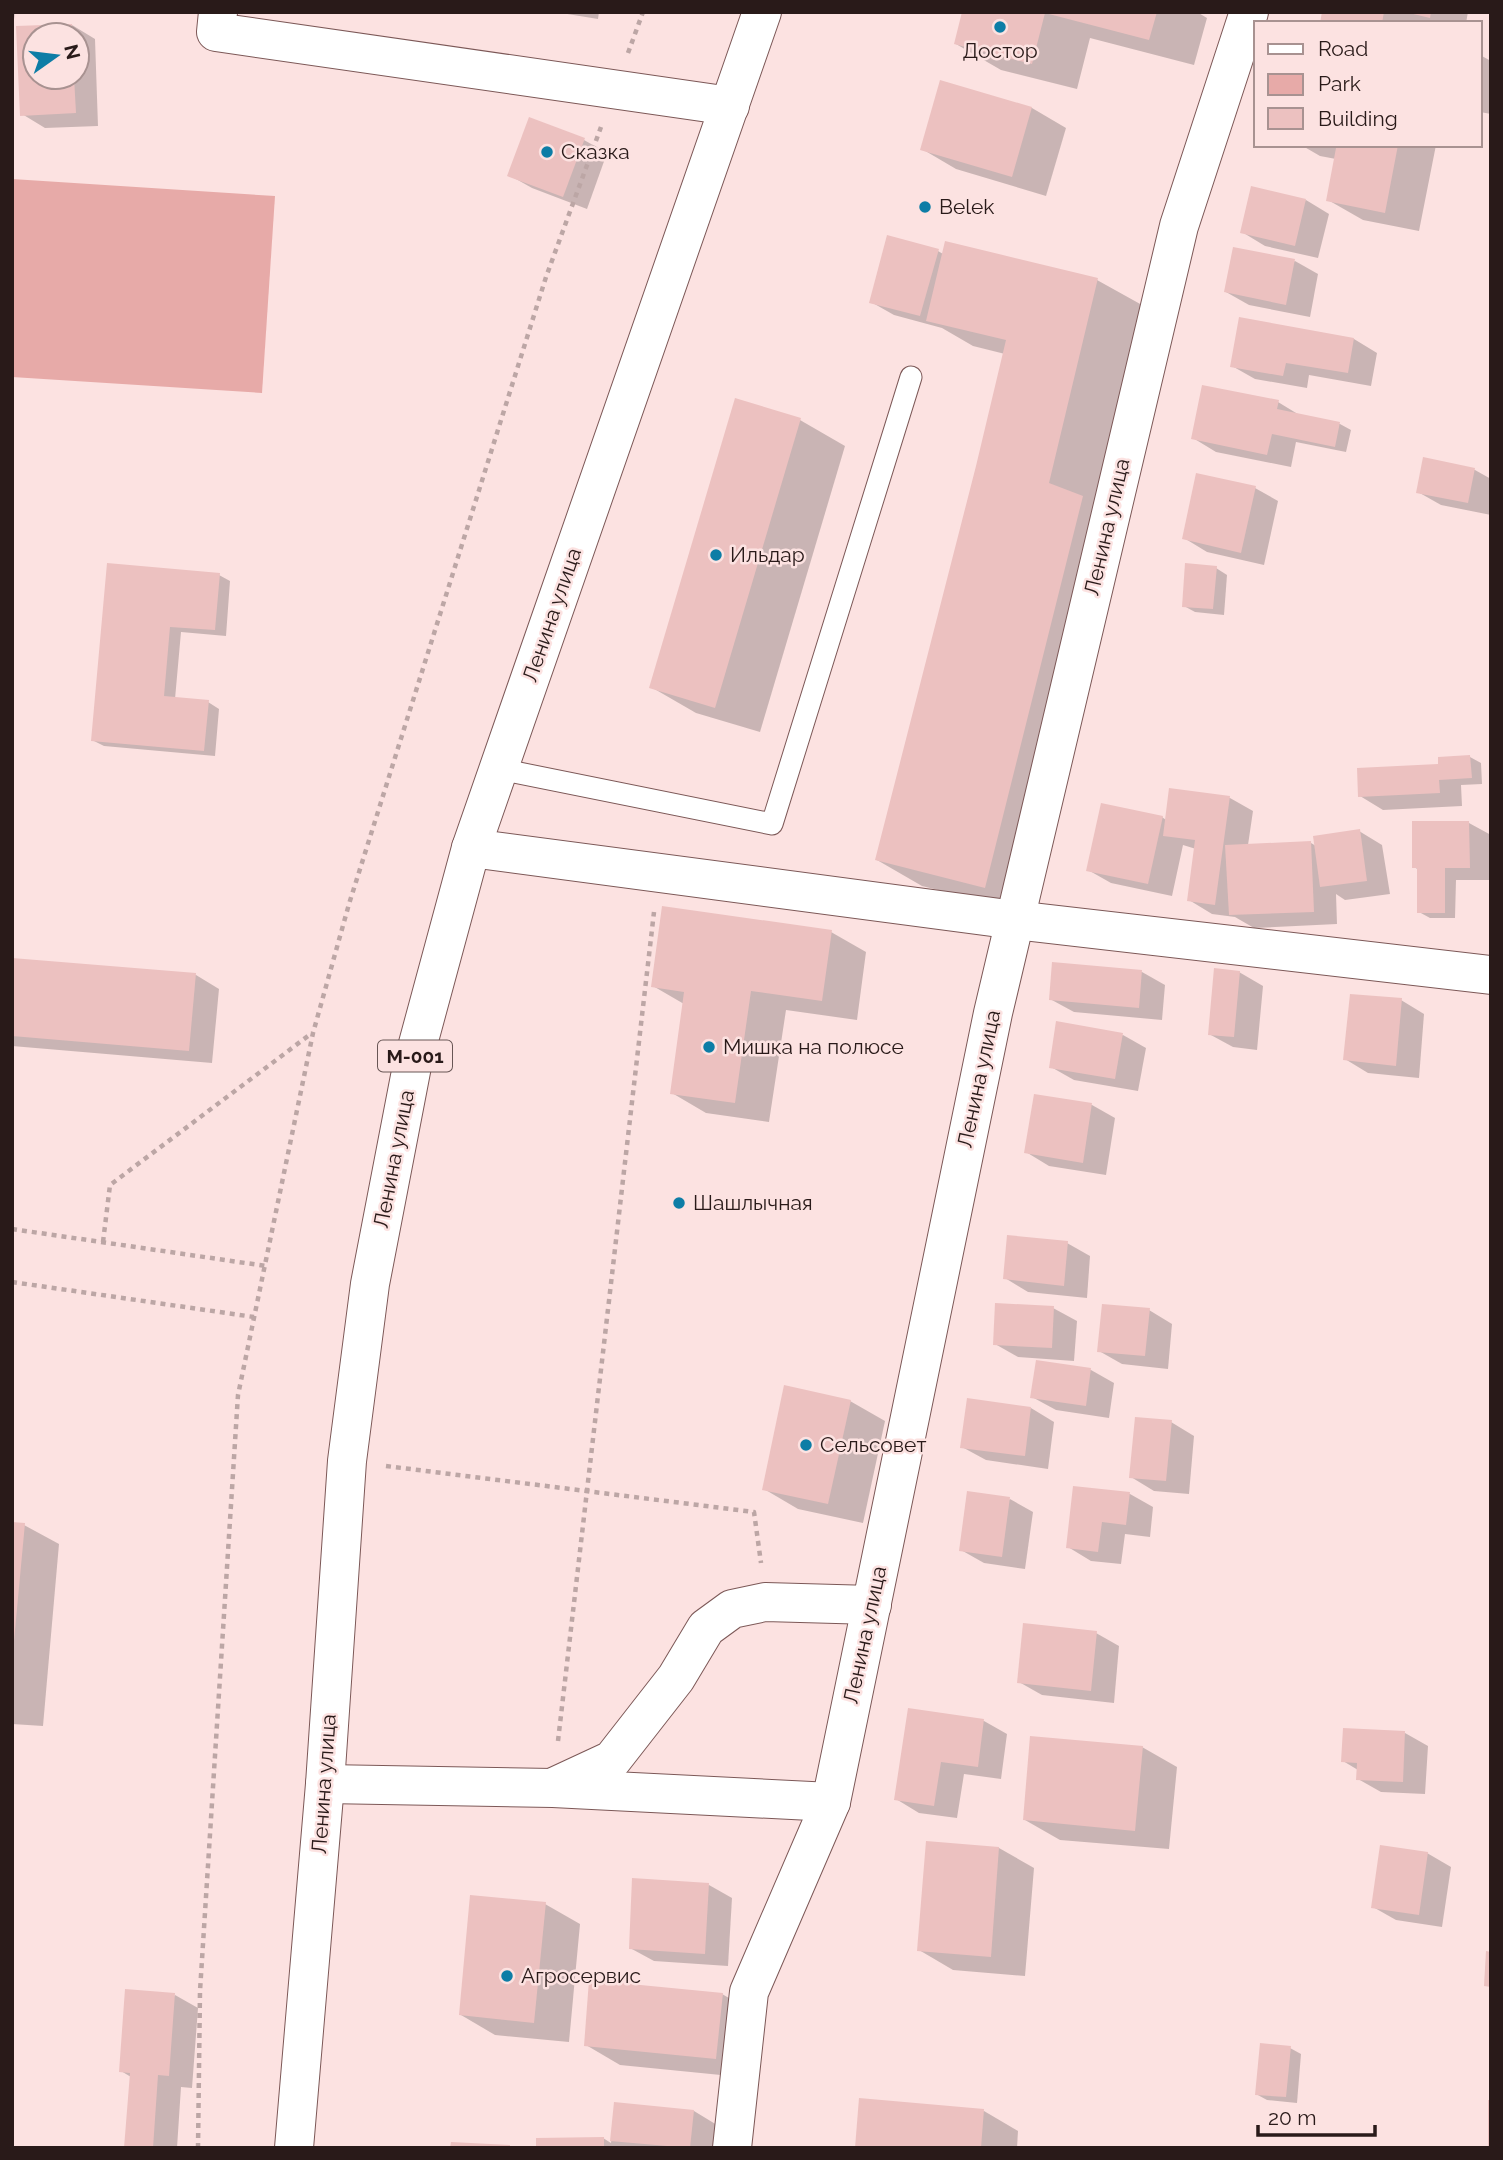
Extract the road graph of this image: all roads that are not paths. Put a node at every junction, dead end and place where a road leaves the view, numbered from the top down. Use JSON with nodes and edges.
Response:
{"nodes":[{"id":1,"x":218,"y":12,"type":"edge"},
{"id":2,"x":762,"y":12,"type":"edge"},
{"id":3,"x":1249,"y":12,"type":"edge"},
{"id":4,"x":730,"y":106,"type":"junction"},
{"id":5,"x":911,"y":377,"type":"dead end"},
{"id":6,"x":499,"y":769,"type":"junction"},
{"id":7,"x":471,"y":848,"type":"junction"},
{"id":8,"x":1014,"y":920,"type":"junction"},
{"id":9,"x":1491,"y":975,"type":"edge"},
{"id":10,"x":872,"y":1605,"type":"junction"},
{"id":11,"x":325,"y":1784,"type":"junction"},
{"id":12,"x":553,"y":1788,"type":"junction"},
{"id":13,"x":831,"y":1802,"type":"junction"},
{"id":14,"x":294,"y":2148,"type":"edge"},
{"id":15,"x":732,"y":2148,"type":"edge"}],
"edges":[{"from":1,"to":4,"type":"street"},
{"from":2,"to":4,"type":"street","name":"Ленина улица","number":"М-001"},
{"from":3,"to":8,"type":"street","name":"Ленина улица"},
{"from":4,"to":6,"type":"street","name":"Ленина улица","number":"М-001"},
{"from":5,"to":6,"type":"lane"},
{"from":6,"to":7,"type":"street","name":"Ленина улица","number":"М-001"},
{"from":7,"to":8,"type":"street"},
{"from":7,"to":11,"type":"street","name":"Ленина улица","number":"М-001"},
{"from":8,"to":9,"type":"street"},
{"from":8,"to":10,"type":"street","name":"Ленина улица"},
{"from":10,"to":12,"type":"street"},
{"from":10,"to":13,"type":"street","name":"Ленина улица"},
{"from":11,"to":12,"type":"street"},
{"from":11,"to":14,"type":"street","name":"Ленина улица","number":"М-001"},
{"from":12,"to":13,"type":"street"},
{"from":13,"to":15,"type":"street","name":"Ленина улица"}]}
